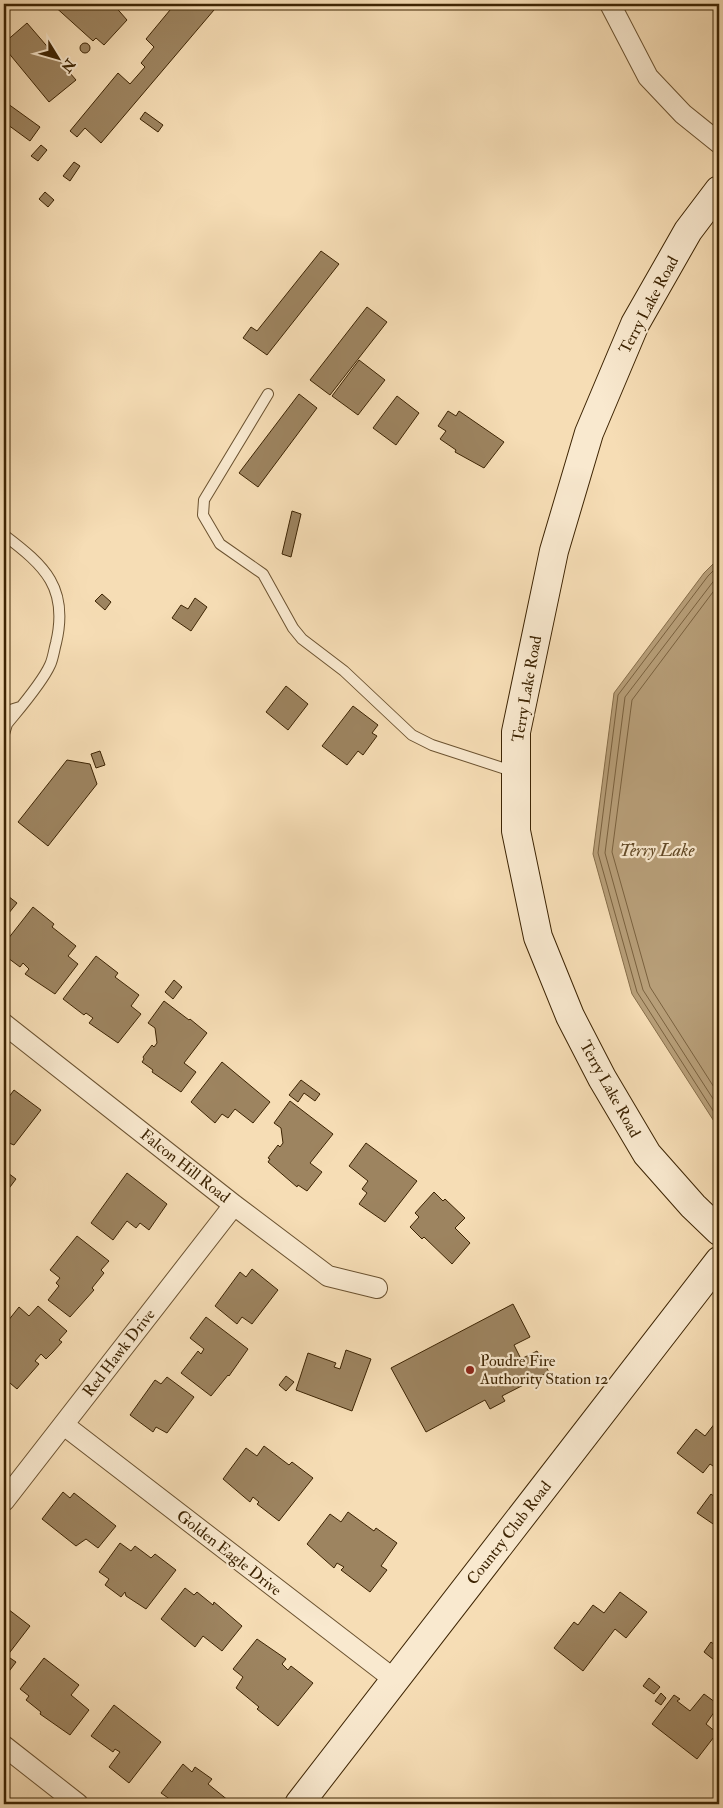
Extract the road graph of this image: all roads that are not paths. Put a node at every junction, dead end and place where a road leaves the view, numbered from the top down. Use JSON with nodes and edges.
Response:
{"nodes":[{"id":1,"x":610,"y":4,"type":"edge"},
{"id":2,"x":719,"y":143,"type":"edge"},
{"id":3,"x":719,"y":190,"type":"edge"},
{"id":4,"x":268,"y":394,"type":"dead end"},
{"id":5,"x":4,"y":535,"type":"edge"},
{"id":6,"x":20,"y":708,"type":"junction"},
{"id":7,"x":4,"y":712,"type":"edge"},
{"id":8,"x":4,"y":734,"type":"edge"},
{"id":9,"x":516,"y":772,"type":"junction"},
{"id":10,"x":4,"y":1024,"type":"edge"},
{"id":11,"x":234,"y":1205,"type":"junction"},
{"id":12,"x":719,"y":1230,"type":"edge"},
{"id":13,"x":719,"y":1261,"type":"edge"},
{"id":14,"x":377,"y":1288,"type":"dead end"},
{"id":15,"x":64,"y":1425,"type":"junction"},
{"id":16,"x":4,"y":1501,"type":"edge"},
{"id":17,"x":395,"y":1680,"type":"junction"},
{"id":18,"x":4,"y":1746,"type":"edge"},
{"id":19,"x":78,"y":1804,"type":"edge"},
{"id":20,"x":299,"y":1804,"type":"edge"}],
"edges":[{"from":1,"to":2,"type":"street"},
{"from":3,"to":9,"type":"main road","name":"Terry Lake Road"},
{"from":4,"to":9,"type":"lane"},
{"from":5,"to":6,"type":"lane"},
{"from":6,"to":7,"type":"lane"},
{"from":6,"to":8,"type":"lane"},
{"from":9,"to":12,"type":"main road","name":"Terry Lake Road"},
{"from":10,"to":11,"type":"street","name":"Falcon Hill Road"},
{"from":11,"to":14,"type":"street","name":"Falcon Hill Road"},
{"from":11,"to":15,"type":"street","name":"Red Hawk Drive"},
{"from":13,"to":17,"type":"main road","name":"Country Club Road"},
{"from":15,"to":16,"type":"street","name":"Red Hawk Drive"},
{"from":15,"to":17,"type":"street","name":"Golden Eagle Drive"},
{"from":17,"to":20,"type":"main road","name":"Country Club Road"},
{"from":18,"to":19,"type":"street"}]}
